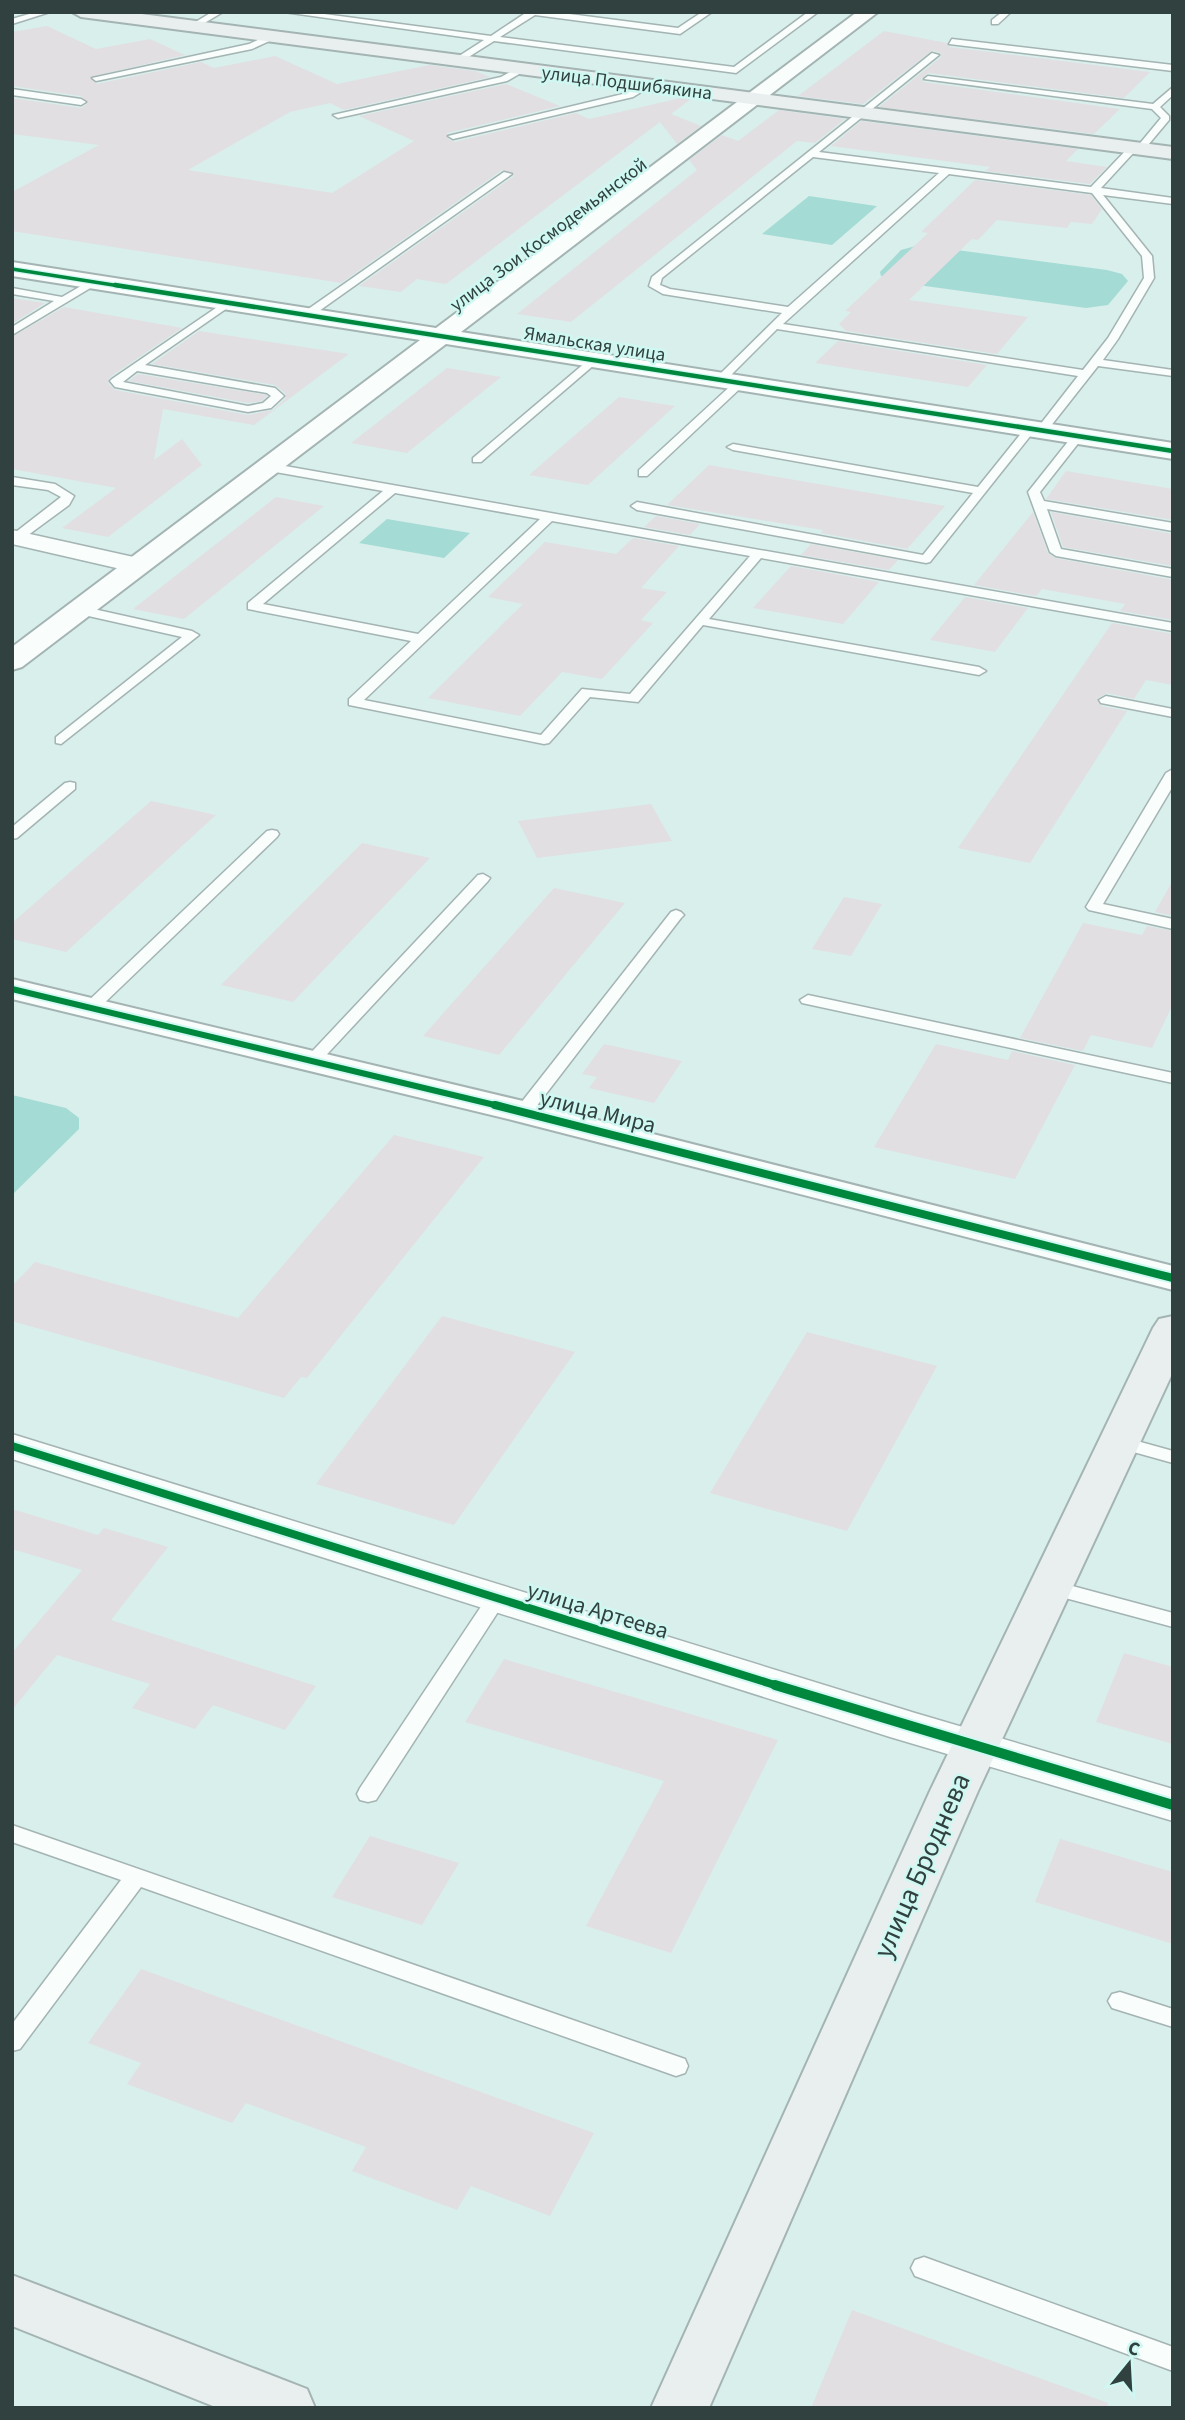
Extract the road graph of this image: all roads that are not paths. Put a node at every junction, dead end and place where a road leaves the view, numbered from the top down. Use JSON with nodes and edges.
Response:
{"nodes":[{"id":1,"x":46,"y":12,"type":"edge"},
{"id":2,"x":81,"y":12,"type":"edge"},
{"id":3,"x":219,"y":12,"type":"edge"},
{"id":4,"x":288,"y":12,"type":"edge"},
{"id":5,"x":708,"y":12,"type":"edge"},
{"id":6,"x":814,"y":12,"type":"edge"},
{"id":7,"x":869,"y":12,"type":"edge"},
{"id":8,"x":1007,"y":12,"type":"edge"},
{"id":9,"x":12,"y":22,"type":"edge"},
{"id":10,"x":995,"y":22,"type":"dead end"},
{"id":11,"x":193,"y":26,"type":"junction"},
{"id":12,"x":273,"y":36,"type":"junction"},
{"id":13,"x":493,"y":39,"type":"junction"},
{"id":14,"x":952,"y":42,"type":"dead end"},
{"id":15,"x":935,"y":55,"type":"dead end"},
{"id":16,"x":459,"y":60,"type":"junction"},
{"id":17,"x":523,"y":68,"type":"junction"},
{"id":18,"x":1173,"y":68,"type":"edge"},
{"id":19,"x":96,"y":78,"type":"dead end"},
{"id":20,"x":928,"y":79,"type":"dead end"},
{"id":21,"x":648,"y":84,"type":"junction"},
{"id":22,"x":1173,"y":90,"type":"edge"},
{"id":23,"x":12,"y":92,"type":"edge"},
{"id":24,"x":755,"y":98,"type":"junction"},
{"id":25,"x":81,"y":102,"type":"dead end"},
{"id":26,"x":1155,"y":107,"type":"junction"},
{"id":27,"x":863,"y":112,"type":"junction"},
{"id":28,"x":338,"y":115,"type":"dead end"},
{"id":29,"x":453,"y":136,"type":"dead end"},
{"id":30,"x":1136,"y":148,"type":"junction"},
{"id":31,"x":1173,"y":153,"type":"edge"},
{"id":32,"x":813,"y":154,"type":"junction"},
{"id":33,"x":947,"y":171,"type":"junction"},
{"id":34,"x":507,"y":174,"type":"dead end"},
{"id":35,"x":1095,"y":191,"type":"junction"},
{"id":36,"x":1173,"y":201,"type":"edge"},
{"id":37,"x":12,"y":269,"type":"edge"},
{"id":38,"x":93,"y":282,"type":"junction"},
{"id":39,"x":12,"y":291,"type":"edge"},
{"id":40,"x":64,"y":300,"type":"junction"},
{"id":41,"x":229,"y":302,"type":"junction"},
{"id":42,"x":790,"y":311,"type":"junction"},
{"id":43,"x":308,"y":314,"type":"junction"},
{"id":44,"x":776,"y":326,"type":"junction"},
{"id":45,"x":12,"y":332,"type":"edge"},
{"id":46,"x":441,"y":335,"type":"junction"},
{"id":47,"x":596,"y":359,"type":"junction"},
{"id":48,"x":1095,"y":362,"type":"junction"},
{"id":49,"x":135,"y":367,"type":"junction"},
{"id":50,"x":1173,"y":373,"type":"edge"},
{"id":51,"x":1085,"y":374,"type":"junction"},
{"id":52,"x":731,"y":381,"type":"junction"},
{"id":53,"x":1036,"y":429,"type":"junction"},
{"id":54,"x":1078,"y":436,"type":"junction"},
{"id":55,"x":733,"y":447,"type":"dead end"},
{"id":56,"x":1173,"y":451,"type":"edge"},
{"id":57,"x":477,"y":460,"type":"dead end"},
{"id":58,"x":268,"y":467,"type":"junction"},
{"id":59,"x":643,"y":473,"type":"dead end"},
{"id":60,"x":12,"y":481,"type":"edge"},
{"id":61,"x":392,"y":489,"type":"junction"},
{"id":62,"x":981,"y":491,"type":"junction"},
{"id":63,"x":1039,"y":504,"type":"junction"},
{"id":64,"x":638,"y":506,"type":"dead end"},
{"id":65,"x":549,"y":517,"type":"junction"},
{"id":66,"x":1173,"y":527,"type":"edge"},
{"id":67,"x":14,"y":538,"type":"edge"},
{"id":68,"x":758,"y":554,"type":"junction"},
{"id":69,"x":138,"y":565,"type":"junction"},
{"id":70,"x":1173,"y":573,"type":"edge"},
{"id":71,"x":80,"y":610,"type":"junction"},
{"id":72,"x":700,"y":621,"type":"junction"},
{"id":73,"x":1173,"y":627,"type":"edge"},
{"id":74,"x":421,"y":639,"type":"junction"},
{"id":75,"x":12,"y":661,"type":"edge"},
{"id":76,"x":979,"y":671,"type":"dead end"},
{"id":77,"x":1106,"y":700,"type":"dead end"},
{"id":78,"x":1173,"y":713,"type":"edge"},
{"id":79,"x":61,"y":740,"type":"dead end"},
{"id":80,"x":1173,"y":773,"type":"edge"},
{"id":81,"x":70,"y":786,"type":"dead end"},
{"id":82,"x":272,"y":834,"type":"dead end"},
{"id":83,"x":12,"y":835,"type":"edge"},
{"id":84,"x":483,"y":878,"type":"dead end"},
{"id":85,"x":676,"y":915,"type":"dead end"},
{"id":86,"x":1173,"y":924,"type":"edge"},
{"id":87,"x":12,"y":989,"type":"edge"},
{"id":88,"x":808,"y":1000,"type":"dead end"},
{"id":89,"x":90,"y":1008,"type":"junction"},
{"id":90,"x":311,"y":1062,"type":"junction"},
{"id":91,"x":1173,"y":1078,"type":"edge"},
{"id":92,"x":523,"y":1112,"type":"junction"},
{"id":93,"x":1173,"y":1278,"type":"edge"},
{"id":94,"x":1173,"y":1328,"type":"edge"},
{"id":95,"x":1119,"y":1442,"type":"junction"},
{"id":96,"x":12,"y":1446,"type":"edge"},
{"id":97,"x":1173,"y":1457,"type":"edge"},
{"id":98,"x":1050,"y":1587,"type":"junction"},
{"id":99,"x":497,"y":1598,"type":"junction"},
{"id":100,"x":1173,"y":1620,"type":"edge"},
{"id":101,"x":975,"y":1746,"type":"junction"},
{"id":102,"x":368,"y":1794,"type":"dead end"},
{"id":103,"x":1173,"y":1805,"type":"edge"},
{"id":104,"x":12,"y":1833,"type":"edge"},
{"id":105,"x":136,"y":1877,"type":"junction"},
{"id":106,"x":1120,"y":2001,"type":"dead end"},
{"id":107,"x":1173,"y":2018,"type":"edge"},
{"id":108,"x":12,"y":2042,"type":"edge"},
{"id":109,"x":676,"y":2066,"type":"dead end"},
{"id":110,"x":924,"y":2268,"type":"dead end"},
{"id":111,"x":12,"y":2300,"type":"edge"},
{"id":112,"x":1173,"y":2359,"type":"edge"},
{"id":113,"x":286,"y":2408,"type":"edge"},
{"id":114,"x":680,"y":2408,"type":"edge"}],
"edges":[{"from":1,"to":9,"type":"lane"},
{"from":2,"to":11,"type":"main road","name":"улица Подшибякина"},
{"from":3,"to":11,"type":"lane"},
{"from":4,"to":13,"type":"lane"},
{"from":5,"to":13,"type":"lane"},
{"from":6,"to":13,"type":"lane"},
{"from":7,"to":24,"type":"street","name":"улица Зои Космодемьянской"},
{"from":8,"to":10,"type":"lane"},
{"from":11,"to":12,"type":"main road","name":"улица Подшибякина"},
{"from":12,"to":16,"type":"main road","name":"улица Подшибякина"},
{"from":12,"to":19,"type":"lane"},
{"from":13,"to":16,"type":"lane"},
{"from":14,"to":18,"type":"lane"},
{"from":15,"to":27,"type":"lane"},
{"from":16,"to":17,"type":"main road","name":"улица Подшибякина"},
{"from":17,"to":21,"type":"main road","name":"улица Подшибякина"},
{"from":17,"to":28,"type":"lane"},
{"from":20,"to":26,"type":"lane"},
{"from":21,"to":24,"type":"main road","name":"улица Подшибякина"},
{"from":21,"to":29,"type":"lane"},
{"from":22,"to":26,"type":"lane"},
{"from":23,"to":25,"type":"lane"},
{"from":24,"to":27,"type":"main road","name":"улица Подшибякина"},
{"from":24,"to":46,"type":"street","name":"улица Зои Космодемьянской"},
{"from":26,"to":30,"type":"lane"},
{"from":27,"to":30,"type":"main road","name":"улица Подшибякина"},
{"from":27,"to":32,"type":"lane"},
{"from":30,"to":31,"type":"main road","name":"улица Подшибякина"},
{"from":30,"to":35,"type":"lane"},
{"from":32,"to":33,"type":"lane"},
{"from":32,"to":42,"type":"lane"},
{"from":33,"to":35,"type":"lane"},
{"from":33,"to":42,"type":"lane"},
{"from":34,"to":43,"type":"lane"},
{"from":35,"to":36,"type":"lane"},
{"from":35,"to":48,"type":"lane"},
{"from":37,"to":38,"type":"street","name":"Ямальская улица"},
{"from":38,"to":40,"type":"lane"},
{"from":38,"to":41,"type":"street","name":"Ямальская улица"},
{"from":39,"to":40,"type":"lane"},
{"from":40,"to":45,"type":"lane"},
{"from":41,"to":43,"type":"street","name":"Ямальская улица"},
{"from":41,"to":49,"type":"lane"},
{"from":42,"to":44,"type":"lane"},
{"from":43,"to":46,"type":"street","name":"Ямальская улица"},
{"from":44,"to":51,"type":"lane"},
{"from":44,"to":52,"type":"lane"},
{"from":46,"to":47,"type":"street","name":"Ямальская улица"},
{"from":46,"to":58,"type":"street","name":"улица Зои Космодемьянской"},
{"from":47,"to":52,"type":"street","name":"Ямальская улица"},
{"from":47,"to":57,"type":"lane"},
{"from":48,"to":50,"type":"lane"},
{"from":48,"to":51,"type":"lane"},
{"from":49,"to":49,"type":"lane"},
{"from":51,"to":53,"type":"lane"},
{"from":52,"to":53,"type":"street","name":"Ямальская улица"},
{"from":52,"to":59,"type":"lane"},
{"from":53,"to":54,"type":"street","name":"Ямальская улица"},
{"from":53,"to":62,"type":"lane"},
{"from":54,"to":56,"type":"street","name":"Ямальская улица"},
{"from":54,"to":63,"type":"lane"},
{"from":55,"to":62,"type":"lane"},
{"from":58,"to":61,"type":"lane"},
{"from":58,"to":69,"type":"street","name":"улица Зои Космодемьянской"},
{"from":60,"to":67,"type":"lane"},
{"from":61,"to":65,"type":"lane"},
{"from":61,"to":74,"type":"lane"},
{"from":62,"to":64,"type":"lane"},
{"from":63,"to":66,"type":"lane"},
{"from":63,"to":70,"type":"lane"},
{"from":65,"to":68,"type":"lane"},
{"from":65,"to":74,"type":"lane"},
{"from":67,"to":69,"type":"street"},
{"from":68,"to":72,"type":"lane"},
{"from":68,"to":73,"type":"lane"},
{"from":69,"to":71,"type":"street","name":"улица Зои Космодемьянской"},
{"from":71,"to":75,"type":"street","name":"улица Зои Космодемьянской"},
{"from":71,"to":79,"type":"lane"},
{"from":72,"to":74,"type":"lane"},
{"from":72,"to":76,"type":"lane"},
{"from":77,"to":78,"type":"lane"},
{"from":80,"to":86,"type":"lane"},
{"from":81,"to":83,"type":"lane"},
{"from":82,"to":89,"type":"lane"},
{"from":84,"to":90,"type":"lane"},
{"from":85,"to":92,"type":"lane"},
{"from":87,"to":89,"type":"street","name":"улица Мира"},
{"from":88,"to":91,"type":"lane"},
{"from":89,"to":90,"type":"street","name":"улица Мира"},
{"from":90,"to":92,"type":"street","name":"улица Мира"},
{"from":92,"to":93,"type":"street","name":"улица Мира"},
{"from":94,"to":95,"type":"main road","name":"улица Броднева"},
{"from":95,"to":97,"type":"lane"},
{"from":95,"to":98,"type":"main road","name":"улица Броднева"},
{"from":96,"to":99,"type":"street","name":"улица Артеева"},
{"from":98,"to":100,"type":"lane"},
{"from":98,"to":101,"type":"main road","name":"улица Броднева"},
{"from":99,"to":101,"type":"street","name":"улица Артеева"},
{"from":99,"to":102,"type":"lane"},
{"from":101,"to":103,"type":"street","name":"улица Артеева"},
{"from":101,"to":114,"type":"main road","name":"улица Броднева"},
{"from":104,"to":105,"type":"lane"},
{"from":105,"to":108,"type":"lane"},
{"from":105,"to":109,"type":"lane"},
{"from":106,"to":107,"type":"lane"},
{"from":110,"to":112,"type":"lane"},
{"from":111,"to":113,"type":"main road"}]}
